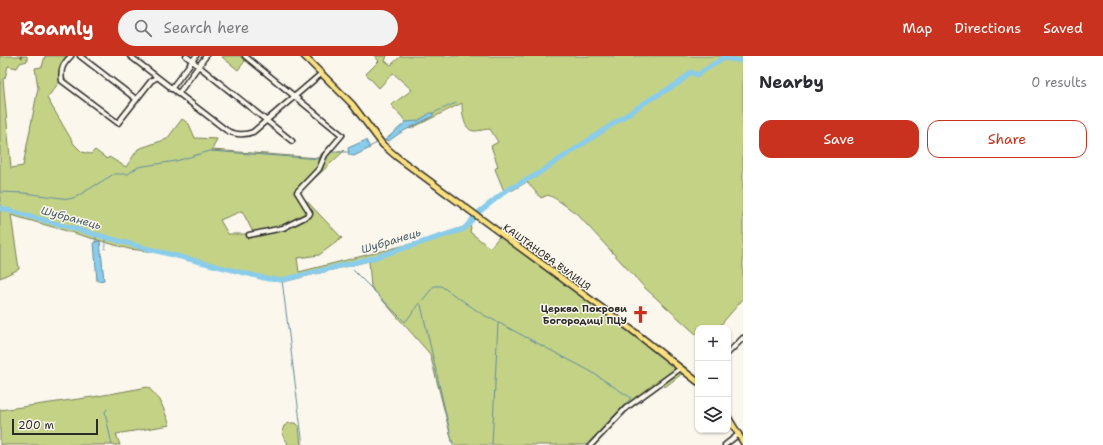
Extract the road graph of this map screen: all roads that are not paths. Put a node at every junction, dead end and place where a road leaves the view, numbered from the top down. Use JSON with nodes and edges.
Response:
{"nodes":[{"id":1,"x":71,"y":56,"type":"edge"},
{"id":2,"x":80,"y":56,"type":"edge"},
{"id":3,"x":130,"y":56,"type":"edge"},
{"id":4,"x":186,"y":56,"type":"edge"},
{"id":5,"x":196,"y":56,"type":"edge"},
{"id":6,"x":206,"y":56,"type":"edge"},
{"id":7,"x":245,"y":56,"type":"edge"},
{"id":8,"x":304,"y":56,"type":"edge"},
{"id":9,"x":192,"y":61,"type":"junction"},
{"id":10,"x":199,"y":66,"type":"junction"},
{"id":11,"x":322,"y":73,"type":"junction"},
{"id":12,"x":156,"y":78,"type":"junction"},
{"id":13,"x":171,"y":89,"type":"junction"},
{"id":14,"x":178,"y":94,"type":"junction"},
{"id":15,"x":294,"y":96,"type":"junction"},
{"id":16,"x":136,"y":100,"type":"junction"},
{"id":17,"x":268,"y":120,"type":"junction"},
{"id":18,"x":292,"y":140,"type":"dead end"},
{"id":19,"x":249,"y":235,"type":"dead end"},
{"id":20,"x":743,"y":338,"type":"edge"},
{"id":21,"x":731,"y":350,"type":"edge"},
{"id":22,"x":681,"y":368,"type":"junction"},
{"id":23,"x":693,"y":378,"type":"edge"},
{"id":24,"x":731,"y":422,"type":"edge"},
{"id":25,"x":739,"y":434,"type":"junction"},
{"id":26,"x":743,"y":442,"type":"edge"},
{"id":27,"x":591,"y":445,"type":"edge"},
{"id":28,"x":725,"y":445,"type":"edge"}],
"edges":[{"from":1,"to":16,"type":"street"},
{"from":2,"to":16,"type":"street"},
{"from":3,"to":12,"type":"street"},
{"from":4,"to":9,"type":"street"},
{"from":5,"to":9,"type":"street"},
{"from":6,"to":10,"type":"street"},
{"from":7,"to":15,"type":"street"},
{"from":8,"to":11,"type":"main road","name":"КАШТАНОВА ВУЛИЦЯ"},
{"from":9,"to":10,"type":"street"},
{"from":9,"to":13,"type":"street"},
{"from":10,"to":14,"type":"street"},
{"from":10,"to":17,"type":"street"},
{"from":11,"to":15,"type":"street"},
{"from":11,"to":22,"type":"main road","name":"КАШТАНОВА ВУЛИЦЯ"},
{"from":12,"to":13,"type":"street"},
{"from":12,"to":16,"type":"street"},
{"from":13,"to":14,"type":"street"},
{"from":14,"to":17,"type":"street"},
{"from":15,"to":17,"type":"street"},
{"from":15,"to":19,"type":"street"},
{"from":17,"to":18,"type":"street"},
{"from":20,"to":21,"type":"street"},
{"from":22,"to":23,"type":"main road","name":"КАШТАНОВА ВУЛИЦЯ"},
{"from":22,"to":27,"type":"street"},
{"from":24,"to":25,"type":"main road"},
{"from":25,"to":26,"type":"main road"},
{"from":25,"to":28,"type":"street"}]}
